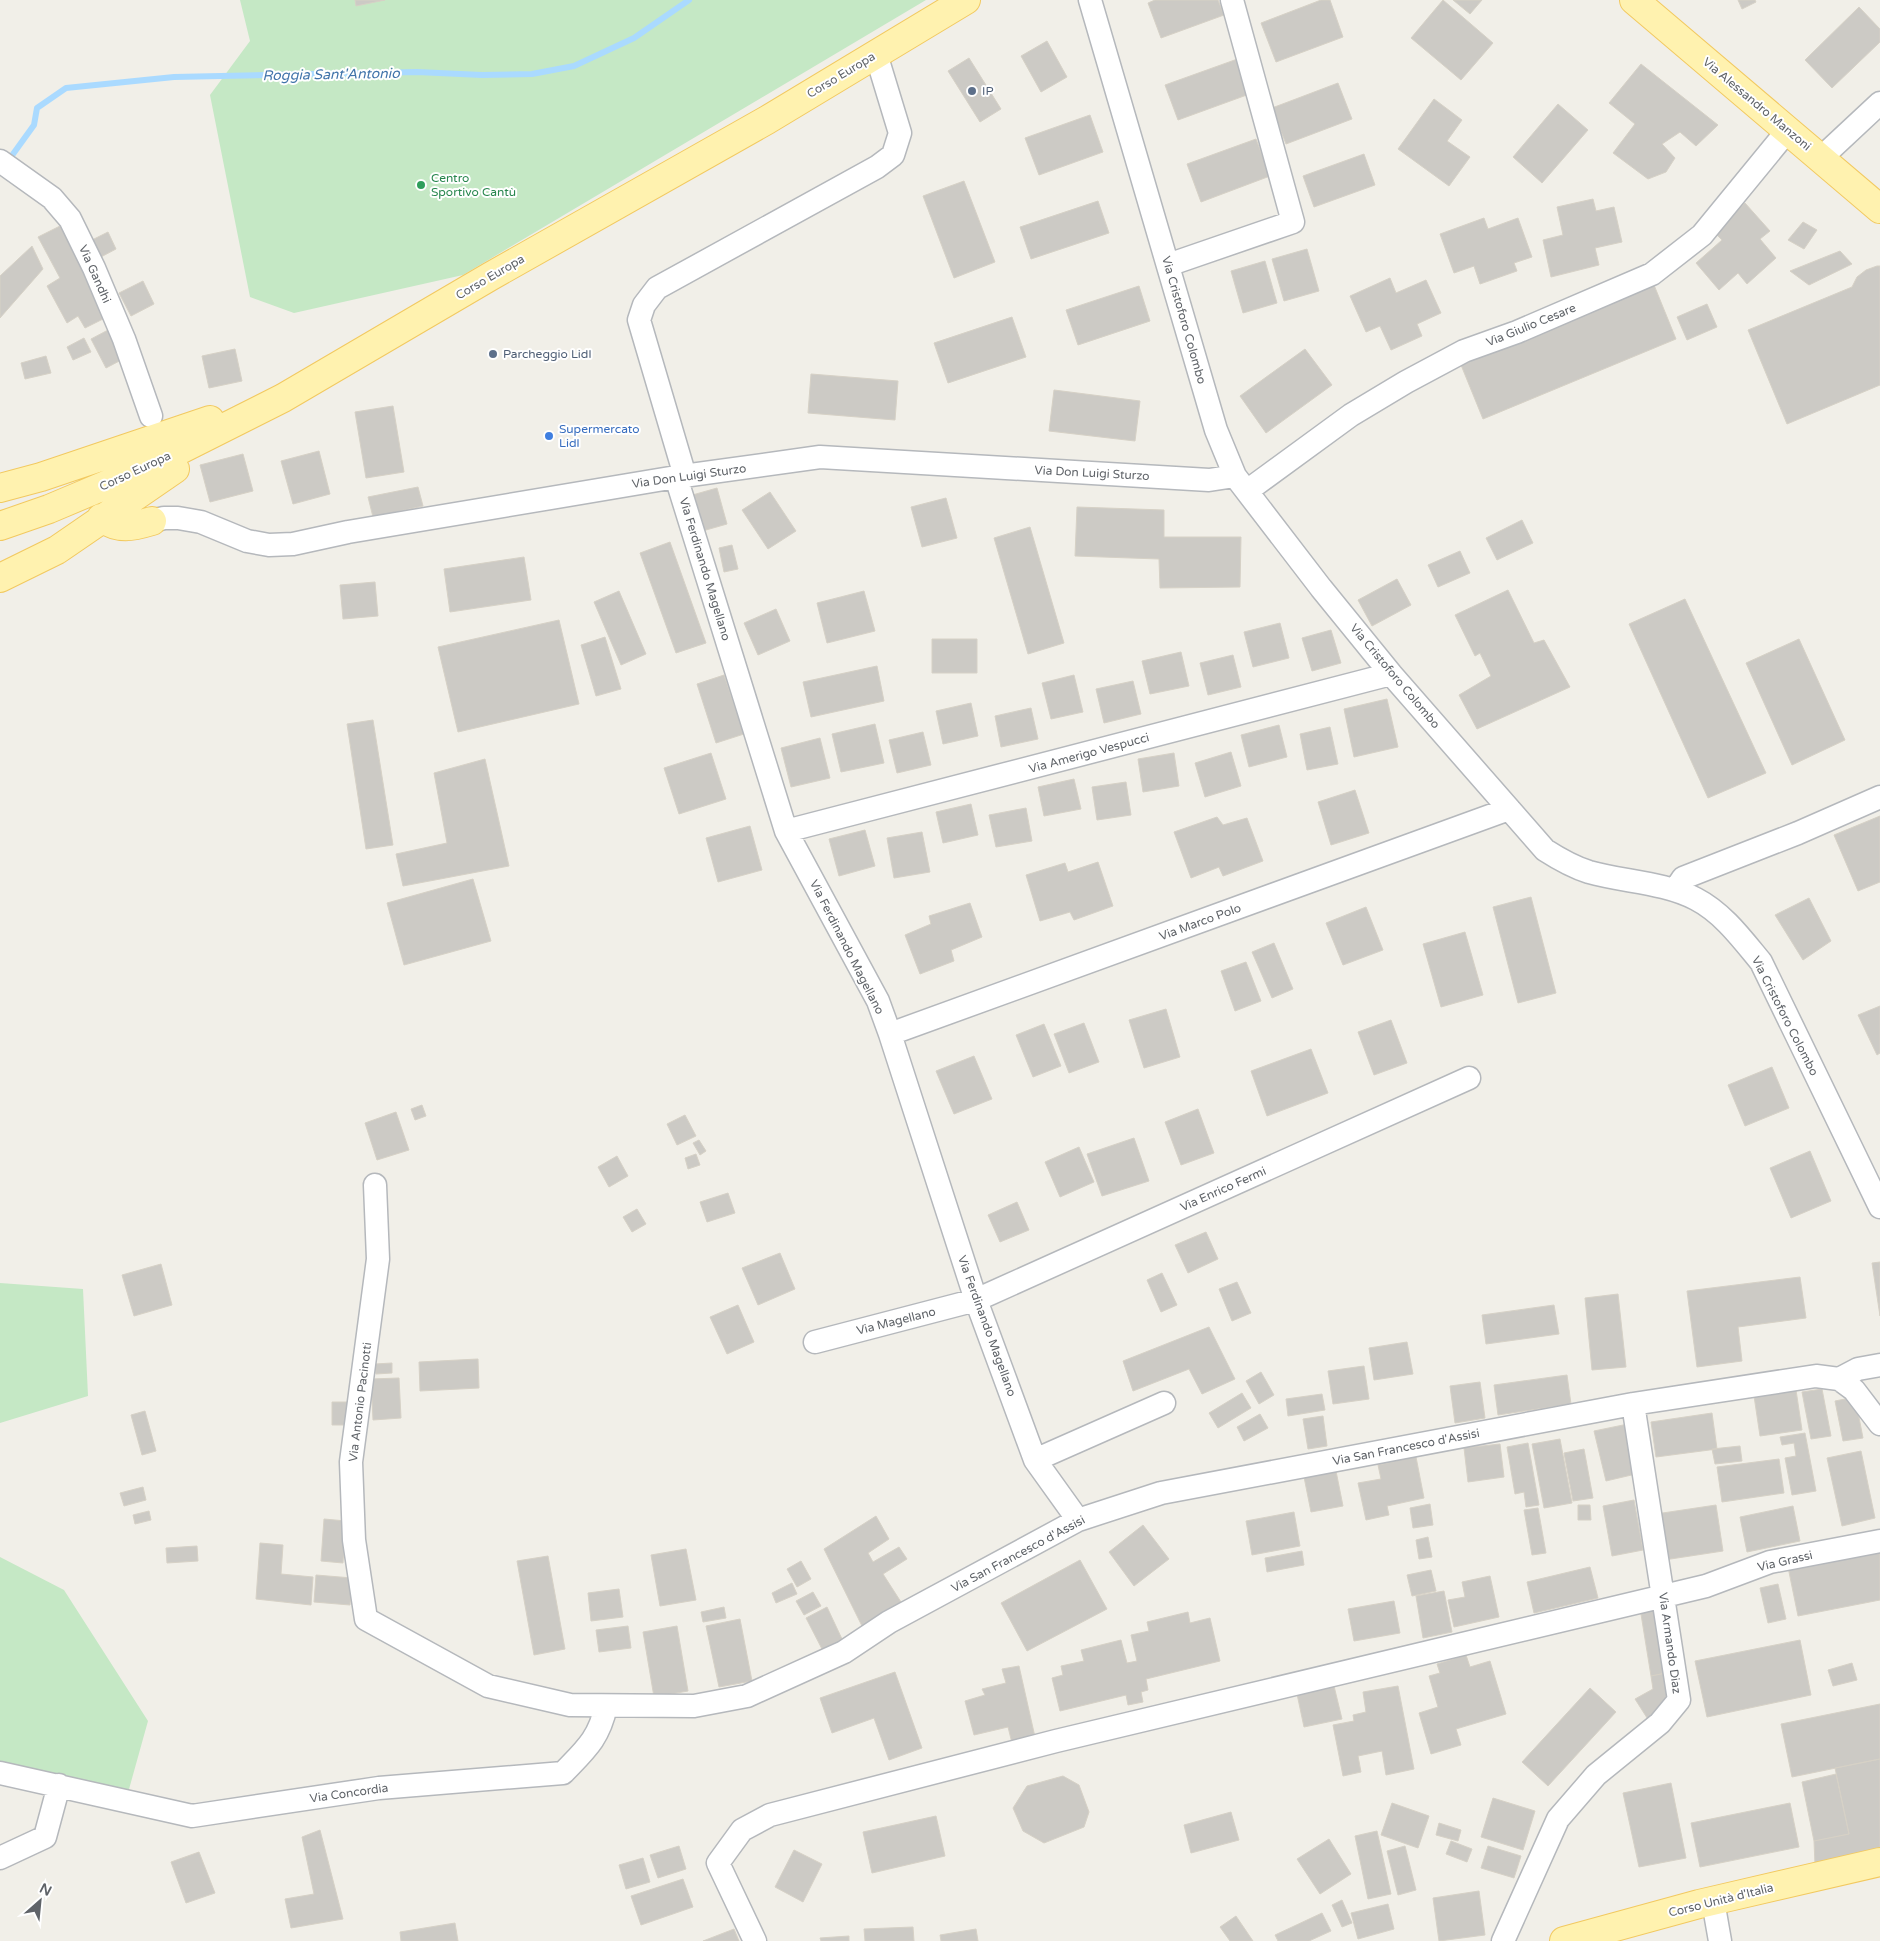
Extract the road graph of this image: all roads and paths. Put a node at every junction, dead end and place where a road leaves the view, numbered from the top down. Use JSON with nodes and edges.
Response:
{"nodes":[{"id":1,"x":966,"y":0,"type":"edge"},
{"id":2,"x":1090,"y":0,"type":"edge"},
{"id":3,"x":1232,"y":0,"type":"edge"},
{"id":4,"x":1634,"y":0,"type":"edge"},
{"id":5,"x":876,"y":54,"type":"junction"},
{"id":6,"x":1880,"y":103,"type":"edge"},
{"id":7,"x":1788,"y":130,"type":"junction"},
{"id":8,"x":1821,"y":158,"type":"junction"},
{"id":9,"x":0,"y":161,"type":"edge"},
{"id":10,"x":1880,"y":209,"type":"edge"},
{"id":11,"x":1168,"y":265,"type":"junction"},
{"id":12,"x":283,"y":398,"type":"junction"},
{"id":13,"x":154,"y":426,"type":"junction"},
{"id":14,"x":680,"y":476,"type":"junction"},
{"id":15,"x":1241,"y":483,"type":"junction"},
{"id":16,"x":0,"y":488,"type":"edge"},
{"id":17,"x":101,"y":518,"type":"junction"},
{"id":18,"x":152,"y":521,"type":"joint"},
{"id":19,"x":0,"y":526,"type":"edge"},
{"id":20,"x":0,"y":578,"type":"edge"},
{"id":21,"x":1391,"y":674,"type":"junction"},
{"id":22,"x":1880,"y":797,"type":"edge"},
{"id":23,"x":1509,"y":809,"type":"junction"},
{"id":24,"x":786,"y":832,"type":"junction"},
{"id":25,"x":1676,"y":890,"type":"junction"},
{"id":26,"x":890,"y":1034,"type":"junction"},
{"id":27,"x":1469,"y":1078,"type":"dead end"},
{"id":28,"x":375,"y":1185,"type":"dead end"},
{"id":29,"x":1880,"y":1207,"type":"edge"},
{"id":30,"x":976,"y":1300,"type":"junction"},
{"id":31,"x":815,"y":1342,"type":"dead end"},
{"id":32,"x":1880,"y":1365,"type":"edge"},
{"id":33,"x":1839,"y":1379,"type":"junction"},
{"id":34,"x":1164,"y":1403,"type":"dead end"},
{"id":35,"x":1633,"y":1404,"type":"junction"},
{"id":36,"x":1880,"y":1424,"type":"edge"},
{"id":37,"x":1035,"y":1460,"type":"junction"},
{"id":38,"x":1078,"y":1520,"type":"junction"},
{"id":39,"x":1880,"y":1542,"type":"edge"},
{"id":40,"x":1663,"y":1596,"type":"junction"},
{"id":41,"x":366,"y":1619,"type":"joint"},
{"id":42,"x":606,"y":1706,"type":"junction"},
{"id":43,"x":0,"y":1773,"type":"edge"},
{"id":44,"x":58,"y":1784,"type":"junction"},
{"id":45,"x":0,"y":1858,"type":"edge"},
{"id":46,"x":1880,"y":1862,"type":"edge"},
{"id":47,"x":1713,"y":1901,"type":"junction"},
{"id":48,"x":755,"y":1941,"type":"edge"},
{"id":49,"x":1503,"y":1941,"type":"edge"},
{"id":50,"x":1564,"y":1941,"type":"edge"},
{"id":51,"x":1720,"y":1941,"type":"edge"}],
"edges":[{"from":1,"to":5,"type":"main road","name":"Corso Europa"},
{"from":2,"to":11,"type":"street","name":"Via Cristoforo Colombo"},
{"from":3,"to":11,"type":"street"},
{"from":4,"to":7,"type":"main road","name":"Via Alessandro Manzoni"},
{"from":5,"to":12,"type":"main road","name":"Corso Europa"},
{"from":5,"to":14,"type":"street","name":"Via Ferdinando Magellano"},
{"from":6,"to":8,"type":"street"},
{"from":7,"to":8,"type":"main road","name":"Via Alessandro Manzoni"},
{"from":7,"to":15,"type":"street","name":"Via Giulio Cesare"},
{"from":8,"to":10,"type":"main road","name":"Via Alessandro Manzoni"},
{"from":9,"to":13,"type":"street","name":"Via Gandhi"},
{"from":11,"to":15,"type":"street","name":"Via Cristoforo Colombo"},
{"from":12,"to":13,"type":"main road"},
{"from":12,"to":17,"type":"main road"},
{"from":12,"to":19,"type":"main road","name":"Corso Europa"},
{"from":13,"to":16,"type":"main road"},
{"from":14,"to":15,"type":"street","name":"Via Don Luigi Sturzo"},
{"from":14,"to":18,"type":"street","name":"Via Don Luigi Sturzo"},
{"from":14,"to":24,"type":"street","name":"Via Ferdinando Magellano"},
{"from":15,"to":21,"type":"street","name":"Via Cristoforo Colombo"},
{"from":17,"to":18,"type":"main road"},
{"from":17,"to":20,"type":"main road"},
{"from":21,"to":23,"type":"street","name":"Via Cristoforo Colombo"},
{"from":21,"to":24,"type":"street","name":"Via Amerigo Vespucci"},
{"from":22,"to":25,"type":"street"},
{"from":23,"to":25,"type":"street","name":"Via Cristoforo Colombo"},
{"from":23,"to":26,"type":"street","name":"Via Marco Polo"},
{"from":24,"to":26,"type":"street","name":"Via Ferdinando Magellano"},
{"from":25,"to":29,"type":"street","name":"Via Cristoforo Colombo"},
{"from":26,"to":30,"type":"street","name":"Via Ferdinando Magellano"},
{"from":27,"to":30,"type":"street","name":"Via Enrico Fermi"},
{"from":28,"to":41,"type":"street","name":"Via Antonio Pacinotti"},
{"from":30,"to":31,"type":"street","name":"Via Magellano"},
{"from":30,"to":37,"type":"street","name":"Via Ferdinando Magellano"},
{"from":32,"to":33,"type":"street"},
{"from":33,"to":35,"type":"street","name":"Via San Francesco d'Assisi"},
{"from":33,"to":36,"type":"street"},
{"from":34,"to":37,"type":"street"},
{"from":35,"to":38,"type":"street","name":"Via San Francesco d'Assisi"},
{"from":35,"to":40,"type":"street","name":"Via Armando Diaz"},
{"from":37,"to":38,"type":"street","name":"Via Ferdinando Magellano"},
{"from":38,"to":42,"type":"street","name":"Via San Francesco d'Assisi"},
{"from":39,"to":40,"type":"street","name":"Via Grassi"},
{"from":40,"to":48,"type":"street","name":"Via Grassi"},
{"from":40,"to":49,"type":"street","name":"Via Armando Diaz"},
{"from":41,"to":42,"type":"street","name":"Via San Francesco d'Assisi"},
{"from":42,"to":44,"type":"street","name":"Via Concordia"},
{"from":43,"to":44,"type":"street","name":"Via Concordia"},
{"from":44,"to":45,"type":"street"},
{"from":46,"to":47,"type":"main road","name":"Corso Unità d'Italia"},
{"from":47,"to":50,"type":"main road","name":"Corso Unità d'Italia"},
{"from":47,"to":51,"type":"street"}]}
